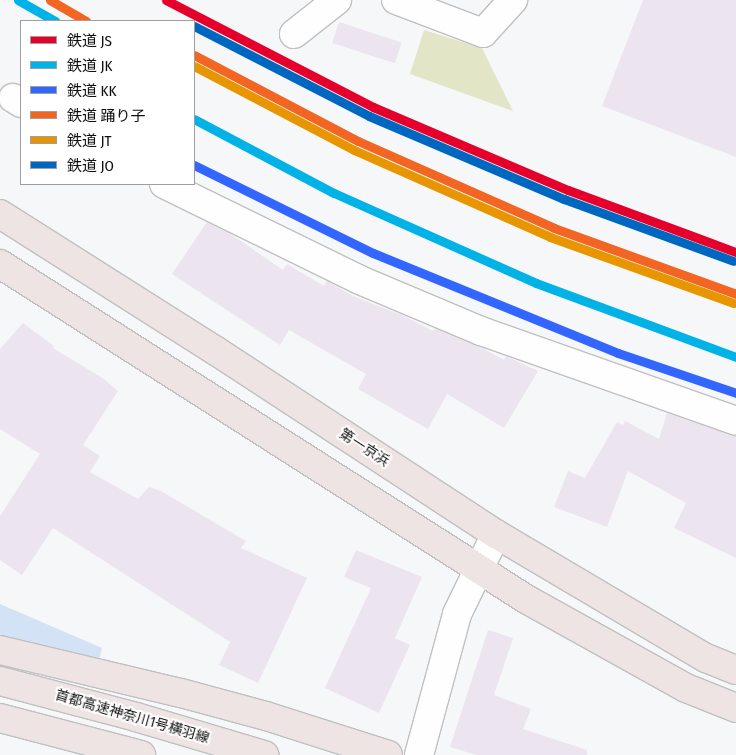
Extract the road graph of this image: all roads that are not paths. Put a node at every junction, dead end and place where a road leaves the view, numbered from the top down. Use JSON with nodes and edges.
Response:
{"nodes":[{"id":1,"x":337,"y":0,"type":"edge"},
{"id":2,"x":396,"y":0,"type":"edge"},
{"id":3,"x":513,"y":0,"type":"edge"},
{"id":4,"x":294,"y":34,"type":"dead end"},
{"id":5,"x":166,"y":185,"type":"edge"},
{"id":6,"x":0,"y":214,"type":"edge"},
{"id":7,"x":0,"y":264,"type":"edge"},
{"id":8,"x":736,"y":421,"type":"edge"},
{"id":9,"x":496,"y":534,"type":"junction"},
{"id":10,"x":478,"y":569,"type":"junction"},
{"id":11,"x":0,"y":650,"type":"edge"},
{"id":12,"x":736,"y":670,"type":"edge"},
{"id":13,"x":0,"y":681,"type":"edge"},
{"id":14,"x":736,"y":708,"type":"edge"},
{"id":15,"x":0,"y":718,"type":"edge"},
{"id":16,"x":381,"y":752,"type":"edge"},
{"id":17,"x":137,"y":754,"type":"edge"},
{"id":18,"x":264,"y":755,"type":"edge"},
{"id":19,"x":419,"y":755,"type":"edge"}],
"edges":[{"from":1,"to":4,"type":"street"},
{"from":2,"to":3,"type":"street"},
{"from":5,"to":8,"type":"street"},
{"from":6,"to":9,"type":"highway","name":"第一京浜"},
{"from":7,"to":10,"type":"highway"},
{"from":9,"to":10,"type":"street"},
{"from":9,"to":12,"type":"highway","name":"第一京浜"},
{"from":10,"to":14,"type":"highway"},
{"from":10,"to":19,"type":"street"},
{"from":11,"to":16,"type":"highway"},
{"from":13,"to":18,"type":"highway","name":"首都高速神奈川1号横羽線"},
{"from":15,"to":17,"type":"highway"}]}
